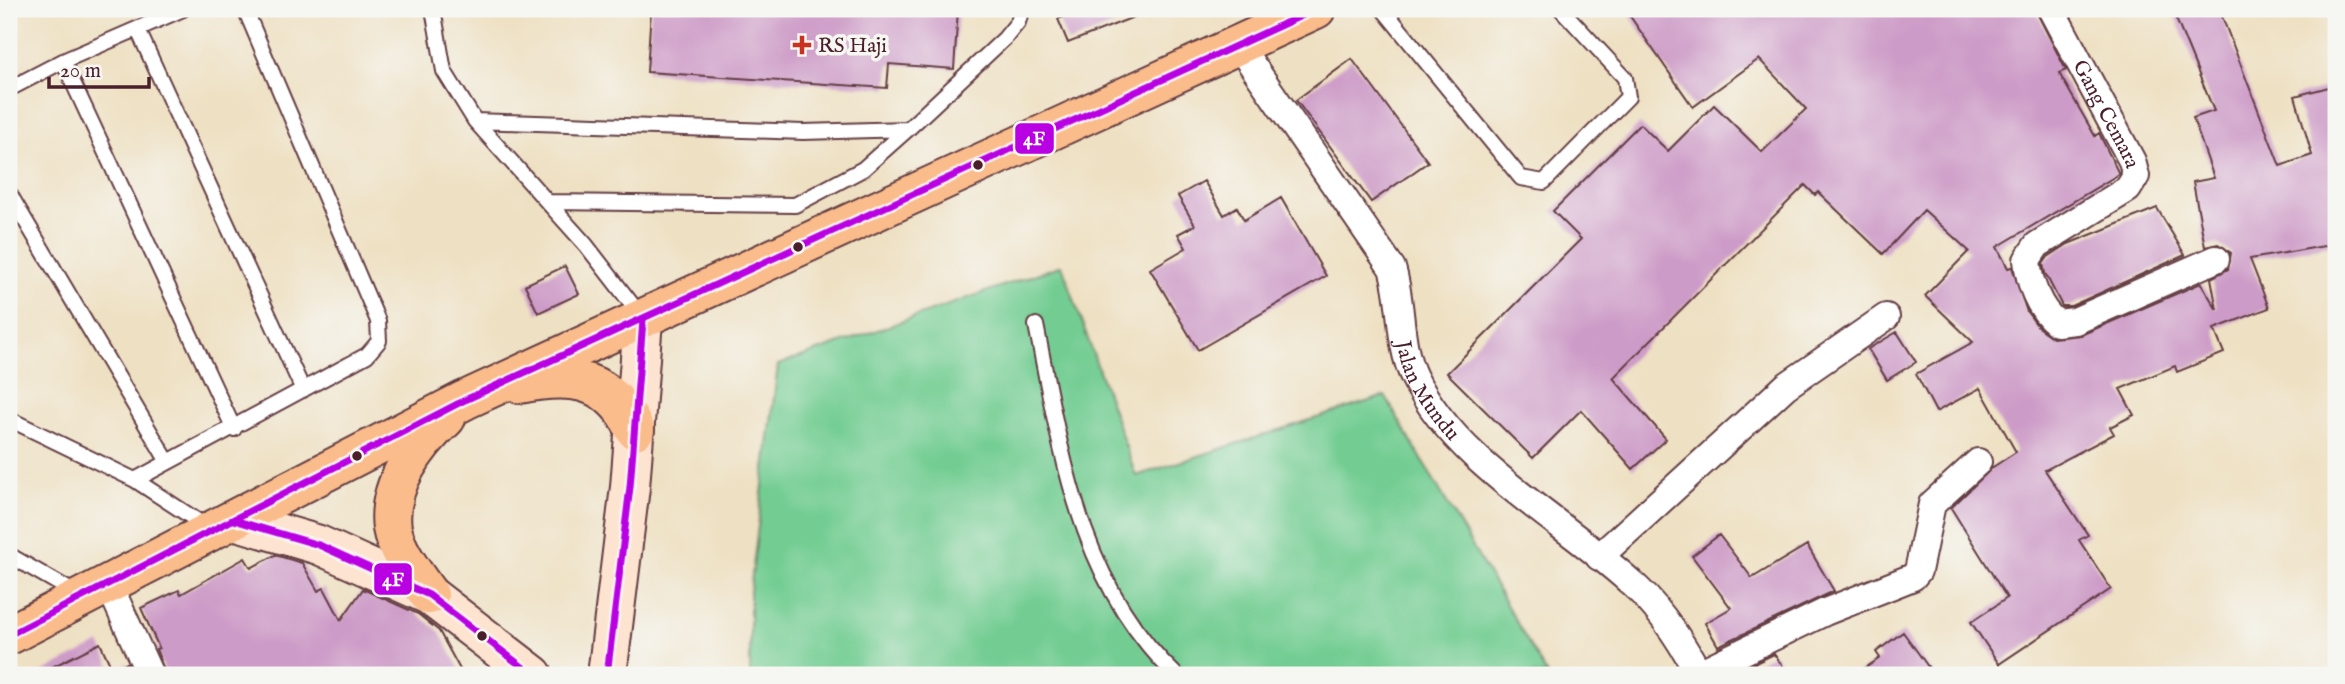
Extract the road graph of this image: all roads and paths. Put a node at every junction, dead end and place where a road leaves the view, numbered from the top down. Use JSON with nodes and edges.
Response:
{"nodes":[{"id":1,"x":183,"y":9,"type":"edge"},
{"id":2,"x":245,"y":9,"type":"edge"},
{"id":3,"x":432,"y":9,"type":"edge"},
{"id":4,"x":1022,"y":9,"type":"edge"},
{"id":5,"x":1316,"y":9,"type":"edge"},
{"id":6,"x":1383,"y":9,"type":"edge"},
{"id":7,"x":1561,"y":9,"type":"edge"},
{"id":8,"x":2051,"y":9,"type":"edge"},
{"id":9,"x":138,"y":30,"type":"junction"},
{"id":10,"x":1239,"y":46,"type":"junction"},
{"id":11,"x":63,"y":61,"type":"junction"},
{"id":12,"x":9,"y":89,"type":"edge"},
{"id":13,"x":475,"y":121,"type":"junction"},
{"id":14,"x":908,"y":130,"type":"junction"},
{"id":15,"x":9,"y":193,"type":"edge"},
{"id":16,"x":550,"y":202,"type":"junction"},
{"id":17,"x":2216,"y":259,"type":"dead end"},
{"id":18,"x":1886,"y":317,"type":"dead end"},
{"id":19,"x":643,"y":320,"type":"junction"},
{"id":20,"x":1036,"y":324,"type":"dead end"},
{"id":21,"x":303,"y":390,"type":"junction"},
{"id":22,"x":473,"y":397,"type":"junction"},
{"id":23,"x":9,"y":419,"type":"edge"},
{"id":24,"x":234,"y":429,"type":"junction"},
{"id":25,"x":635,"y":430,"type":"junction"},
{"id":26,"x":168,"y":462,"type":"junction"},
{"id":27,"x":1978,"y":462,"type":"dead end"},
{"id":28,"x":135,"y":480,"type":"junction"},
{"id":29,"x":223,"y":525,"type":"junction"},
{"id":30,"x":9,"y":555,"type":"edge"},
{"id":31,"x":1598,"y":557,"type":"junction"},
{"id":32,"x":96,"y":591,"type":"junction"},
{"id":33,"x":429,"y":595,"type":"junction"},
{"id":34,"x":9,"y":635,"type":"edge"},
{"id":35,"x":1699,"y":674,"type":"edge"},
{"id":36,"x":150,"y":675,"type":"edge"},
{"id":37,"x":533,"y":675,"type":"edge"},
{"id":38,"x":607,"y":675,"type":"edge"},
{"id":39,"x":1176,"y":675,"type":"edge"}],
"edges":[{"from":1,"to":9,"type":"lane"},
{"from":2,"to":21,"type":"lane"},
{"from":3,"to":13,"type":"lane"},
{"from":4,"to":14,"type":"lane"},
{"from":5,"to":10,"type":"main road"},
{"from":6,"to":7,"type":"lane"},
{"from":8,"to":17,"type":"street","name":"Gang Cemara"},
{"from":9,"to":11,"type":"lane"},
{"from":9,"to":21,"type":"lane"},
{"from":10,"to":19,"type":"main road"},
{"from":10,"to":31,"type":"street","name":"Jalan Mundu"},
{"from":11,"to":12,"type":"lane"},
{"from":11,"to":24,"type":"lane"},
{"from":13,"to":14,"type":"lane"},
{"from":13,"to":16,"type":"lane"},
{"from":14,"to":16,"type":"lane"},
{"from":15,"to":26,"type":"lane"},
{"from":16,"to":19,"type":"lane"},
{"from":18,"to":31,"type":"street"},
{"from":19,"to":22,"type":"main road"},
{"from":19,"to":25,"type":"street"},
{"from":20,"to":39,"type":"lane"},
{"from":21,"to":24,"type":"lane"},
{"from":22,"to":25,"type":"main road"},
{"from":22,"to":29,"type":"main road"},
{"from":22,"to":33,"type":"main road"},
{"from":23,"to":28,"type":"lane"},
{"from":24,"to":26,"type":"lane"},
{"from":25,"to":38,"type":"street"},
{"from":26,"to":28,"type":"lane"},
{"from":27,"to":35,"type":"street"},
{"from":28,"to":29,"type":"lane"},
{"from":29,"to":32,"type":"main road"},
{"from":29,"to":33,"type":"street"},
{"from":30,"to":32,"type":"lane"},
{"from":31,"to":35,"type":"street","name":"Jalan Mundu"},
{"from":32,"to":34,"type":"main road"},
{"from":32,"to":36,"type":"street"},
{"from":33,"to":37,"type":"street"}]}
